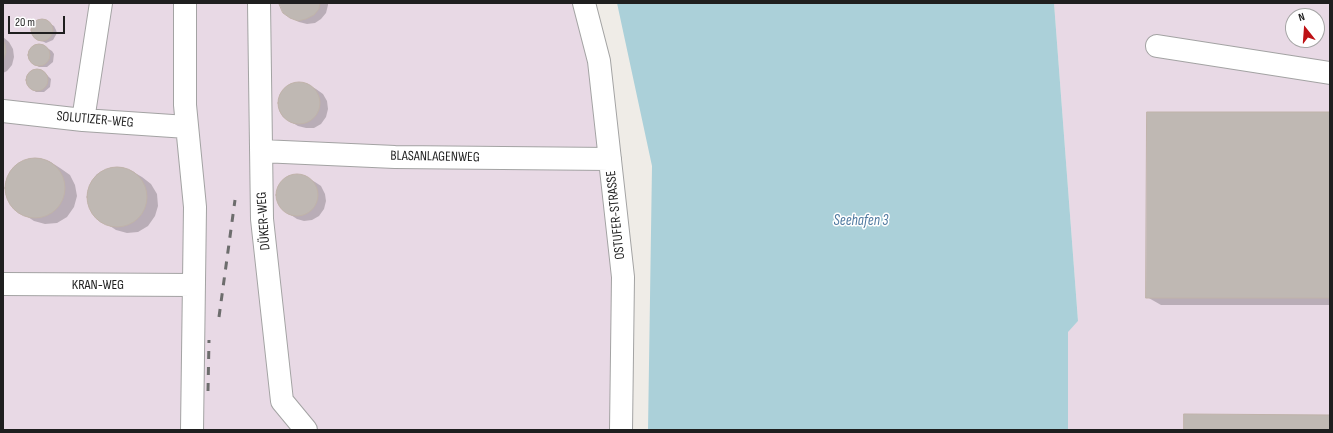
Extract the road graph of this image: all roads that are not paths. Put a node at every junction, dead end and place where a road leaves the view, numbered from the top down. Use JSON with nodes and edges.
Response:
{"nodes":[{"id":1,"x":101,"y":3,"type":"edge"},
{"id":2,"x":185,"y":3,"type":"edge"},
{"id":3,"x":259,"y":3,"type":"edge"},
{"id":4,"x":584,"y":3,"type":"edge"},
{"id":5,"x":1157,"y":46,"type":"dead end"},
{"id":6,"x":1330,"y":73,"type":"edge"},
{"id":7,"x":3,"y":111,"type":"edge"},
{"id":8,"x":83,"y":120,"type":"junction"},
{"id":9,"x":187,"y":127,"type":"junction"},
{"id":10,"x":261,"y":151,"type":"junction"},
{"id":11,"x":610,"y":159,"type":"junction"},
{"id":12,"x":3,"y":284,"type":"edge"},
{"id":13,"x":194,"y":285,"type":"junction"},
{"id":14,"x":192,"y":430,"type":"edge"},
{"id":15,"x":306,"y":430,"type":"edge"},
{"id":16,"x":621,"y":430,"type":"edge"}],
"edges":[{"from":1,"to":8,"type":"lane"},
{"from":2,"to":9,"type":"lane"},
{"from":3,"to":10,"type":"lane","name":"DÜKER-WEG"},
{"from":4,"to":11,"type":"lane","name":"OSTUFER-STRASSE"},
{"from":5,"to":6,"type":"lane"},
{"from":7,"to":8,"type":"lane","name":"SOLUTIZER-WEG"},
{"from":8,"to":9,"type":"lane","name":"SOLUTIZER-WEG"},
{"from":9,"to":13,"type":"lane"},
{"from":10,"to":11,"type":"lane","name":"BLASANLAGENWEG"},
{"from":10,"to":15,"type":"lane","name":"DÜKER-WEG"},
{"from":11,"to":16,"type":"lane","name":"OSTUFER-STRASSE"},
{"from":12,"to":13,"type":"lane","name":"KRAN-WEG"},
{"from":13,"to":14,"type":"lane"}]}
